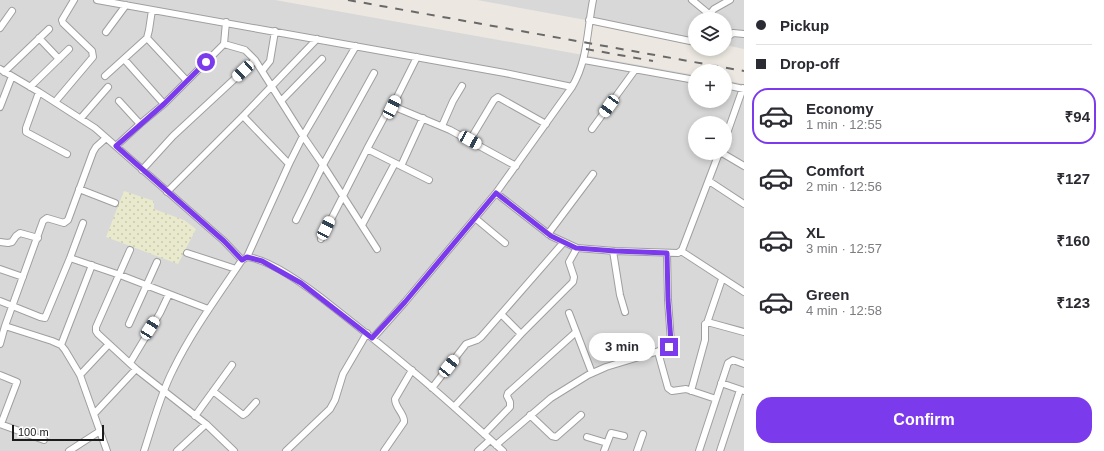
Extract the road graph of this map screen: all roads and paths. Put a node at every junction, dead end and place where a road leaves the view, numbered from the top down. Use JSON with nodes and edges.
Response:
{"nodes":[{"id":1,"x":74,"y":0,"type":"edge"},
{"id":2,"x":98,"y":0,"type":"edge"},
{"id":3,"x":593,"y":0,"type":"edge"},
{"id":4,"x":692,"y":0,"type":"edge"},
{"id":5,"x":730,"y":0,"type":"edge"},
{"id":6,"x":126,"y":5,"type":"junction"},
{"id":7,"x":152,"y":10,"type":"junction"},
{"id":8,"x":12,"y":11,"type":"dead end"},
{"id":9,"x":703,"y":12,"type":"edge"},
{"id":10,"x":712,"y":12,"type":"edge"},
{"id":11,"x":589,"y":20,"type":"junction"},
{"id":12,"x":226,"y":22,"type":"junction"},
{"id":13,"x":0,"y":28,"type":"edge"},
{"id":14,"x":49,"y":29,"type":"dead end"},
{"id":15,"x":276,"y":31,"type":"junction"},
{"id":16,"x":106,"y":32,"type":"dead end"},
{"id":17,"x":744,"y":34,"type":"edge"},
{"id":18,"x":732,"y":35,"type":"edge"},
{"id":19,"x":40,"y":38,"type":"junction"},
{"id":20,"x":147,"y":38,"type":"junction"},
{"id":21,"x":317,"y":39,"type":"junction"},
{"id":22,"x":688,"y":39,"type":"edge"},
{"id":23,"x":224,"y":44,"type":"junction"},
{"id":24,"x":356,"y":46,"type":"junction"},
{"id":25,"x":69,"y":49,"type":"dead end"},
{"id":26,"x":417,"y":58,"type":"junction"},
{"id":27,"x":59,"y":59,"type":"junction"},
{"id":28,"x":322,"y":59,"type":"dead end"},
{"id":29,"x":124,"y":60,"type":"junction"},
{"id":30,"x":255,"y":60,"type":"junction"},
{"id":31,"x":584,"y":60,"type":"junction"},
{"id":32,"x":2,"y":70,"type":"edge"},
{"id":33,"x":635,"y":70,"type":"junction"},
{"id":34,"x":262,"y":71,"type":"junction"},
{"id":35,"x":374,"y":74,"type":"dead end"},
{"id":36,"x":12,"y":76,"type":"junction"},
{"id":37,"x":105,"y":76,"type":"dead end"},
{"id":38,"x":688,"y":79,"type":"edge"},
{"id":39,"x":187,"y":81,"type":"junction"},
{"id":40,"x":462,"y":86,"type":"dead end"},
{"id":41,"x":732,"y":86,"type":"edge"},
{"id":42,"x":30,"y":87,"type":"junction"},
{"id":43,"x":108,"y":87,"type":"dead end"},
{"id":44,"x":272,"y":87,"type":"junction"},
{"id":45,"x":572,"y":87,"type":"junction"},
{"id":46,"x":744,"y":88,"type":"edge"},
{"id":47,"x":39,"y":92,"type":"junction"},
{"id":48,"x":281,"y":101,"type":"junction"},
{"id":49,"x":56,"y":102,"type":"junction"},
{"id":50,"x":119,"y":102,"type":"dead end"},
{"id":51,"x":164,"y":104,"type":"junction"},
{"id":52,"x":0,"y":107,"type":"edge"},
{"id":53,"x":392,"y":107,"type":"junction"},
{"id":54,"x":243,"y":116,"type":"junction"},
{"id":55,"x":81,"y":118,"type":"junction"},
{"id":56,"x":423,"y":118,"type":"junction"},
{"id":57,"x":732,"y":120,"type":"edge"},
{"id":58,"x":140,"y":124,"type":"junction"},
{"id":59,"x":546,"y":124,"type":"junction"},
{"id":60,"x":442,"y":126,"type":"junction"},
{"id":61,"x":592,"y":129,"type":"dead end"},
{"id":62,"x":303,"y":136,"type":"junction"},
{"id":63,"x":106,"y":138,"type":"junction"},
{"id":64,"x":470,"y":140,"type":"junction"},
{"id":65,"x":116,"y":146,"type":"junction"},
{"id":66,"x":367,"y":149,"type":"junction"},
{"id":67,"x":67,"y":154,"type":"dead end"},
{"id":68,"x":732,"y":159,"type":"edge"},
{"id":69,"x":716,"y":160,"type":"edge"},
{"id":70,"x":289,"y":164,"type":"junction"},
{"id":71,"x":398,"y":164,"type":"junction"},
{"id":72,"x":323,"y":165,"type":"junction"},
{"id":73,"x":516,"y":166,"type":"junction"},
{"id":74,"x":744,"y":166,"type":"edge"},
{"id":75,"x":142,"y":170,"type":"junction"},
{"id":76,"x":593,"y":174,"type":"dead end"},
{"id":77,"x":429,"y":180,"type":"dead end"},
{"id":78,"x":709,"y":181,"type":"junction"},
{"id":79,"x":79,"y":189,"type":"junction"},
{"id":80,"x":167,"y":192,"type":"junction"},
{"id":81,"x":496,"y":193,"type":"junction"},
{"id":82,"x":342,"y":195,"type":"junction"},
{"id":83,"x":115,"y":203,"type":"dead end"},
{"id":84,"x":744,"y":204,"type":"edge"},
{"id":85,"x":475,"y":218,"type":"junction"},
{"id":86,"x":296,"y":220,"type":"dead end"},
{"id":87,"x":84,"y":223,"type":"dead end"},
{"id":88,"x":362,"y":225,"type":"junction"},
{"id":89,"x":548,"y":234,"type":"junction"},
{"id":90,"x":38,"y":238,"type":"junction"},
{"id":91,"x":321,"y":239,"type":"dead end"},
{"id":92,"x":0,"y":242,"type":"edge"},
{"id":93,"x":563,"y":243,"type":"junction"},
{"id":94,"x":505,"y":244,"type":"dead end"},
{"id":95,"x":576,"y":248,"type":"junction"},
{"id":96,"x":377,"y":249,"type":"dead end"},
{"id":97,"x":130,"y":250,"type":"dead end"},
{"id":98,"x":613,"y":251,"type":"junction"},
{"id":99,"x":681,"y":252,"type":"junction"},
{"id":100,"x":187,"y":253,"type":"dead end"},
{"id":101,"x":667,"y":253,"type":"junction"},
{"id":102,"x":70,"y":258,"type":"junction"},
{"id":103,"x":245,"y":259,"type":"junction"},
{"id":104,"x":157,"y":262,"type":"dead end"},
{"id":105,"x":92,"y":265,"type":"junction"},
{"id":106,"x":0,"y":269,"type":"edge"},
{"id":107,"x":236,"y":269,"type":"junction"},
{"id":108,"x":120,"y":275,"type":"junction"},
{"id":109,"x":23,"y":277,"type":"junction"},
{"id":110,"x":722,"y":279,"type":"junction"},
{"id":111,"x":146,"y":285,"type":"junction"},
{"id":112,"x":744,"y":292,"type":"edge"},
{"id":113,"x":169,"y":294,"type":"junction"},
{"id":114,"x":0,"y":301,"type":"edge"},
{"id":115,"x":13,"y":306,"type":"junction"},
{"id":116,"x":208,"y":309,"type":"junction"},
{"id":117,"x":624,"y":312,"type":"dead end"},
{"id":118,"x":569,"y":313,"type":"dead end"},
{"id":119,"x":502,"y":315,"type":"junction"},
{"id":120,"x":707,"y":323,"type":"junction"},
{"id":121,"x":129,"y":324,"type":"dead end"},
{"id":122,"x":5,"y":326,"type":"junction"},
{"id":123,"x":743,"y":330,"type":"edge"},
{"id":124,"x":576,"y":332,"type":"junction"},
{"id":125,"x":368,"y":333,"type":"junction"},
{"id":126,"x":521,"y":334,"type":"junction"},
{"id":127,"x":372,"y":338,"type":"junction"},
{"id":128,"x":0,"y":344,"type":"edge"},
{"id":129,"x":109,"y":344,"type":"junction"},
{"id":130,"x":61,"y":345,"type":"junction"},
{"id":131,"x":659,"y":351,"type":"junction"},
{"id":132,"x":130,"y":363,"type":"junction"},
{"id":133,"x":232,"y":364,"type":"dead end"},
{"id":134,"x":744,"y":364,"type":"edge"},
{"id":135,"x":136,"y":369,"type":"junction"},
{"id":136,"x":412,"y":370,"type":"junction"},
{"id":137,"x":592,"y":373,"type":"junction"},
{"id":138,"x":0,"y":374,"type":"edge"},
{"id":139,"x":80,"y":375,"type":"junction"},
{"id":140,"x":721,"y":383,"type":"junction"},
{"id":141,"x":432,"y":388,"type":"junction"},
{"id":142,"x":163,"y":391,"type":"junction"},
{"id":143,"x":213,"y":391,"type":"junction"},
{"id":144,"x":691,"y":391,"type":"junction"},
{"id":145,"x":742,"y":391,"type":"edge"},
{"id":146,"x":716,"y":399,"type":"junction"},
{"id":147,"x":256,"y":402,"type":"dead end"},
{"id":148,"x":454,"y":407,"type":"junction"},
{"id":149,"x":94,"y":414,"type":"junction"},
{"id":150,"x":530,"y":415,"type":"junction"},
{"id":151,"x":581,"y":415,"type":"dead end"},
{"id":152,"x":195,"y":416,"type":"junction"},
{"id":153,"x":1,"y":424,"type":"edge"},
{"id":154,"x":206,"y":424,"type":"junction"},
{"id":155,"x":100,"y":431,"type":"junction"},
{"id":156,"x":484,"y":434,"type":"junction"},
{"id":157,"x":643,"y":434,"type":"dead end"},
{"id":158,"x":624,"y":436,"type":"dead end"},
{"id":159,"x":587,"y":437,"type":"dead end"},
{"id":160,"x":44,"y":440,"type":"dead end"},
{"id":161,"x":490,"y":440,"type":"junction"},
{"id":162,"x":606,"y":443,"type":"junction"},
{"id":163,"x":496,"y":445,"type":"junction"},
{"id":164,"x":286,"y":450,"type":"edge"},
{"id":165,"x":70,"y":451,"type":"edge"},
{"id":166,"x":107,"y":451,"type":"edge"},
{"id":167,"x":144,"y":451,"type":"edge"},
{"id":168,"x":177,"y":451,"type":"edge"},
{"id":169,"x":234,"y":451,"type":"edge"},
{"id":170,"x":384,"y":451,"type":"edge"},
{"id":171,"x":478,"y":451,"type":"edge"},
{"id":172,"x":502,"y":451,"type":"edge"},
{"id":173,"x":604,"y":451,"type":"edge"},
{"id":174,"x":636,"y":451,"type":"edge"},
{"id":175,"x":699,"y":451,"type":"edge"},
{"id":176,"x":720,"y":451,"type":"edge"}],
"edges":[{"from":1,"to":49,"type":"street"},
{"from":2,"to":6,"type":"street"},
{"from":3,"to":11,"type":"street"},
{"from":4,"to":9,"type":"street"},
{"from":5,"to":10,"type":"street"},
{"from":6,"to":7,"type":"street"},
{"from":6,"to":16,"type":"street"},
{"from":7,"to":12,"type":"street"},
{"from":7,"to":20,"type":"street"},
{"from":8,"to":13,"type":"street"},
{"from":11,"to":22,"type":"street"},
{"from":11,"to":31,"type":"street"},
{"from":12,"to":15,"type":"street"},
{"from":12,"to":23,"type":"street"},
{"from":14,"to":19,"type":"street"},
{"from":15,"to":21,"type":"street"},
{"from":15,"to":34,"type":"street"},
{"from":17,"to":18,"type":"street"},
{"from":19,"to":27,"type":"street"},
{"from":19,"to":32,"type":"street"},
{"from":20,"to":29,"type":"street"},
{"from":20,"to":39,"type":"street"},
{"from":21,"to":24,"type":"street"},
{"from":21,"to":44,"type":"street"},
{"from":23,"to":30,"type":"street"},
{"from":23,"to":39,"type":"street"},
{"from":24,"to":26,"type":"street"},
{"from":24,"to":62,"type":"street"},
{"from":25,"to":27,"type":"street"},
{"from":26,"to":45,"type":"street"},
{"from":26,"to":53,"type":"street"},
{"from":27,"to":42,"type":"street"},
{"from":28,"to":48,"type":"street"},
{"from":29,"to":37,"type":"street"},
{"from":29,"to":51,"type":"street"},
{"from":30,"to":34,"type":"street"},
{"from":30,"to":75,"type":"street"},
{"from":31,"to":33,"type":"street"},
{"from":31,"to":45,"type":"street"},
{"from":32,"to":36,"type":"street"},
{"from":33,"to":38,"type":"street"},
{"from":33,"to":61,"type":"street"},
{"from":34,"to":44,"type":"street"},
{"from":35,"to":72,"type":"street"},
{"from":36,"to":42,"type":"street"},
{"from":36,"to":52,"type":"street"},
{"from":39,"to":51,"type":"street"},
{"from":40,"to":60,"type":"street"},
{"from":41,"to":46,"type":"street"},
{"from":42,"to":47,"type":"street"},
{"from":43,"to":55,"type":"street"},
{"from":44,"to":48,"type":"street"},
{"from":44,"to":54,"type":"street"},
{"from":45,"to":59,"type":"street"},
{"from":46,"to":57,"type":"street"},
{"from":47,"to":49,"type":"street"},
{"from":47,"to":67,"type":"street"},
{"from":48,"to":62,"type":"street"},
{"from":49,"to":55,"type":"street"},
{"from":50,"to":58,"type":"street"},
{"from":51,"to":58,"type":"street"},
{"from":53,"to":56,"type":"street"},
{"from":53,"to":66,"type":"street"},
{"from":54,"to":70,"type":"street"},
{"from":54,"to":80,"type":"street"},
{"from":55,"to":63,"type":"street"},
{"from":56,"to":60,"type":"street"},
{"from":56,"to":71,"type":"street"},
{"from":58,"to":65,"type":"street"},
{"from":59,"to":64,"type":"street"},
{"from":59,"to":73,"type":"street"},
{"from":60,"to":64,"type":"street"},
{"from":62,"to":70,"type":"street"},
{"from":62,"to":72,"type":"street"},
{"from":63,"to":65,"type":"street"},
{"from":63,"to":79,"type":"street"},
{"from":64,"to":73,"type":"street"},
{"from":65,"to":75,"type":"street"},
{"from":66,"to":71,"type":"street"},
{"from":66,"to":82,"type":"street"},
{"from":68,"to":74,"type":"street"},
{"from":69,"to":78,"type":"street"},
{"from":70,"to":103,"type":"street"},
{"from":71,"to":77,"type":"street"},
{"from":71,"to":88,"type":"street"},
{"from":72,"to":82,"type":"street"},
{"from":72,"to":86,"type":"street"},
{"from":73,"to":81,"type":"street"},
{"from":75,"to":80,"type":"street"},
{"from":76,"to":89,"type":"street"},
{"from":78,"to":84,"type":"street"},
{"from":78,"to":99,"type":"street"},
{"from":79,"to":83,"type":"street"},
{"from":79,"to":90,"type":"street"},
{"from":80,"to":103,"type":"street"},
{"from":81,"to":85,"type":"street"},
{"from":81,"to":89,"type":"street"},
{"from":82,"to":88,"type":"street"},
{"from":82,"to":91,"type":"street"},
{"from":85,"to":94,"type":"street"},
{"from":85,"to":127,"type":"street"},
{"from":87,"to":102,"type":"street"},
{"from":88,"to":96,"type":"street"},
{"from":89,"to":93,"type":"street"},
{"from":90,"to":92,"type":"street"},
{"from":90,"to":109,"type":"street"},
{"from":93,"to":95,"type":"street"},
{"from":93,"to":119,"type":"street"},
{"from":95,"to":98,"type":"street"},
{"from":95,"to":126,"type":"street"},
{"from":97,"to":108,"type":"street"},
{"from":98,"to":101,"type":"street"},
{"from":98,"to":117,"type":"street"},
{"from":99,"to":101,"type":"street"},
{"from":99,"to":110,"type":"street"},
{"from":100,"to":107,"type":"street"},
{"from":101,"to":131,"type":"street"},
{"from":102,"to":105,"type":"street"},
{"from":102,"to":115,"type":"street"},
{"from":103,"to":107,"type":"street"},
{"from":103,"to":125,"type":"street"},
{"from":104,"to":111,"type":"street"},
{"from":105,"to":108,"type":"street"},
{"from":105,"to":130,"type":"street"},
{"from":106,"to":109,"type":"street"},
{"from":107,"to":116,"type":"street"},
{"from":108,"to":111,"type":"street"},
{"from":108,"to":129,"type":"street"},
{"from":109,"to":115,"type":"street"},
{"from":110,"to":112,"type":"street"},
{"from":110,"to":120,"type":"street"},
{"from":111,"to":113,"type":"street"},
{"from":111,"to":121,"type":"street"},
{"from":113,"to":116,"type":"street"},
{"from":113,"to":132,"type":"street"},
{"from":114,"to":115,"type":"street"},
{"from":115,"to":122,"type":"street"},
{"from":116,"to":142,"type":"street"},
{"from":118,"to":124,"type":"street"},
{"from":119,"to":126,"type":"street"},
{"from":119,"to":141,"type":"street"},
{"from":120,"to":123,"type":"street"},
{"from":120,"to":144,"type":"street"},
{"from":122,"to":128,"type":"street"},
{"from":122,"to":130,"type":"street"},
{"from":124,"to":137,"type":"street"},
{"from":124,"to":156,"type":"street"},
{"from":125,"to":127,"type":"street"},
{"from":125,"to":164,"type":"street"},
{"from":126,"to":148,"type":"street"},
{"from":127,"to":136,"type":"street"},
{"from":129,"to":132,"type":"street"},
{"from":129,"to":139,"type":"street"},
{"from":130,"to":139,"type":"street"},
{"from":131,"to":137,"type":"street"},
{"from":131,"to":144,"type":"street"},
{"from":132,"to":135,"type":"street"},
{"from":133,"to":143,"type":"street"},
{"from":134,"to":140,"type":"street"},
{"from":135,"to":142,"type":"street"},
{"from":135,"to":149,"type":"street"},
{"from":136,"to":141,"type":"street"},
{"from":136,"to":170,"type":"street"},
{"from":137,"to":150,"type":"street"},
{"from":138,"to":153,"type":"street"},
{"from":139,"to":149,"type":"street"},
{"from":140,"to":145,"type":"street"},
{"from":140,"to":146,"type":"street"},
{"from":141,"to":148,"type":"street"},
{"from":142,"to":152,"type":"street"},
{"from":142,"to":167,"type":"street"},
{"from":143,"to":147,"type":"street"},
{"from":143,"to":152,"type":"street"},
{"from":144,"to":146,"type":"street"},
{"from":145,"to":176,"type":"street"},
{"from":146,"to":175,"type":"street"},
{"from":148,"to":156,"type":"street"},
{"from":149,"to":155,"type":"street"},
{"from":150,"to":151,"type":"street"},
{"from":150,"to":163,"type":"street"},
{"from":152,"to":154,"type":"street"},
{"from":153,"to":160,"type":"street"},
{"from":154,"to":168,"type":"street"},
{"from":154,"to":169,"type":"street"},
{"from":155,"to":165,"type":"street"},
{"from":155,"to":166,"type":"street"},
{"from":156,"to":161,"type":"street"},
{"from":157,"to":174,"type":"street"},
{"from":158,"to":162,"type":"street"},
{"from":159,"to":162,"type":"street"},
{"from":161,"to":163,"type":"street"},
{"from":161,"to":171,"type":"street"},
{"from":162,"to":173,"type":"street"},
{"from":163,"to":172,"type":"street"}]}
